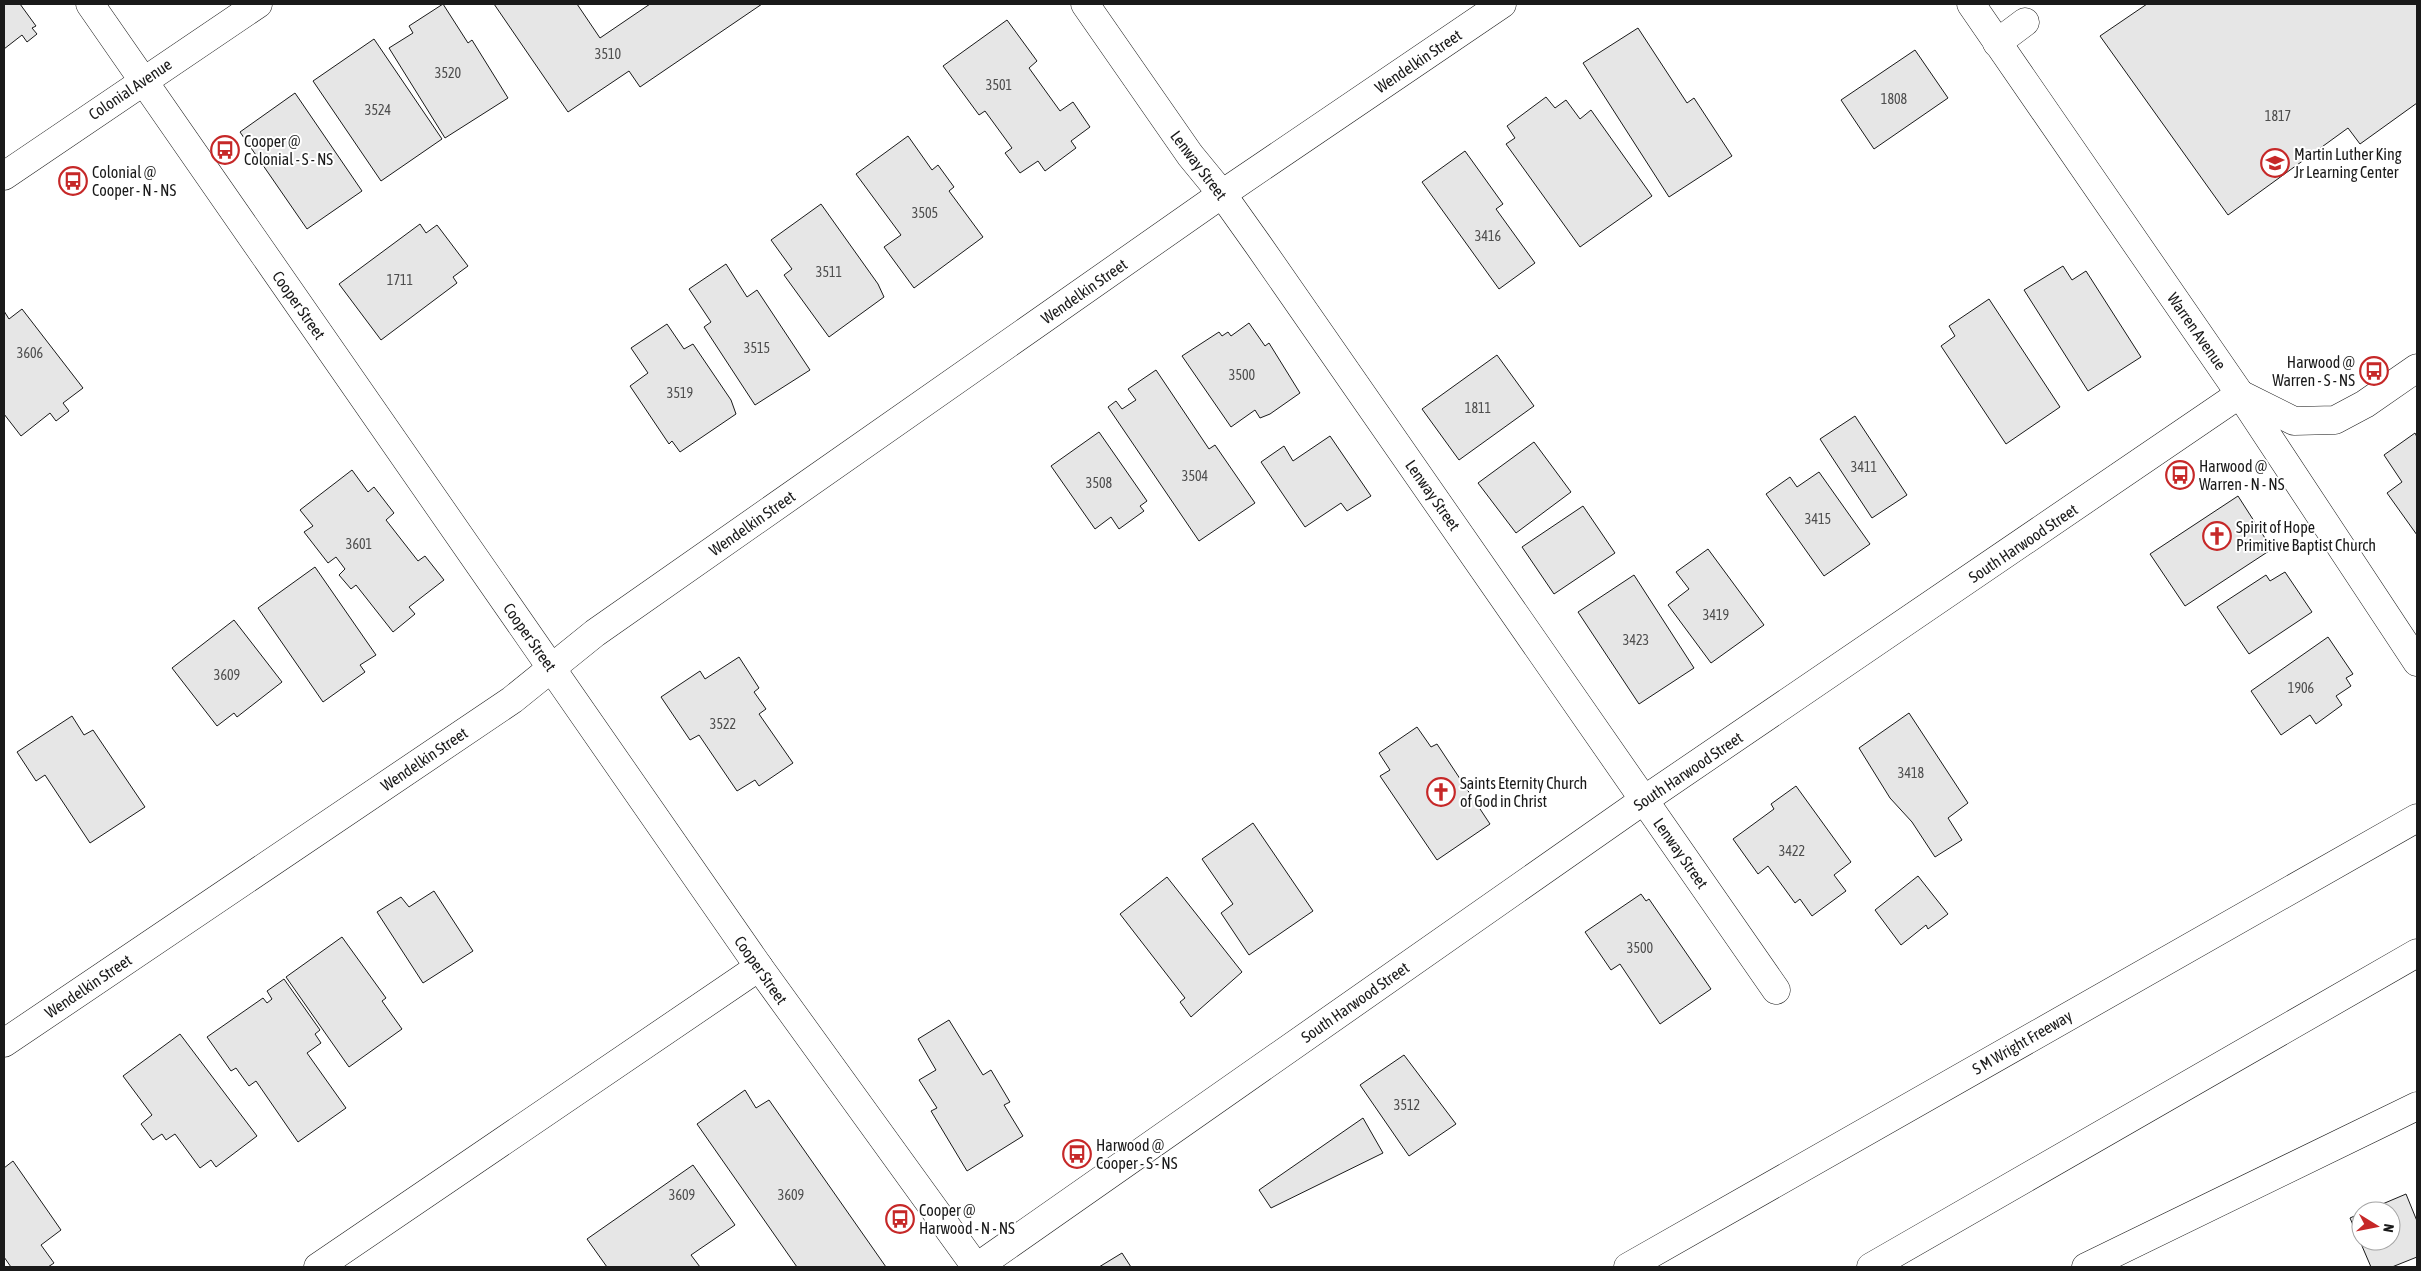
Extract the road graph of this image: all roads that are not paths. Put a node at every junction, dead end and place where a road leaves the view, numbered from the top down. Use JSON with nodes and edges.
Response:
{"nodes":[{"id":1,"x":90,"y":4,"type":"edge"},
{"id":2,"x":258,"y":4,"type":"edge"},
{"id":3,"x":1084,"y":4,"type":"edge"},
{"id":4,"x":1502,"y":4,"type":"edge"},
{"id":5,"x":1971,"y":4,"type":"edge"},
{"id":6,"x":2025,"y":22,"type":"dead end"},
{"id":7,"x":1998,"y":43,"type":"junction"},
{"id":8,"x":143,"y":80,"type":"junction"},
{"id":9,"x":4,"y":176,"type":"edge"},
{"id":10,"x":1222,"y":194,"type":"junction"},
{"id":11,"x":2417,"y":368,"type":"edge"},
{"id":12,"x":2240,"y":394,"type":"junction"},
{"id":13,"x":2417,"y":662,"type":"edge"},
{"id":14,"x":551,"y":666,"type":"junction"},
{"id":15,"x":1644,"y":800,"type":"junction"},
{"id":16,"x":2417,"y":818,"type":"edge"},
{"id":17,"x":2417,"y":953,"type":"edge"},
{"id":18,"x":759,"y":967,"type":"junction"},
{"id":19,"x":1776,"y":990,"type":"dead end"},
{"id":20,"x":4,"y":1043,"type":"edge"},
{"id":21,"x":2417,"y":1106,"type":"edge"},
{"id":22,"x":318,"y":1267,"type":"edge"},
{"id":23,"x":976,"y":1267,"type":"edge"},
{"id":24,"x":1628,"y":1267,"type":"edge"},
{"id":25,"x":1871,"y":1267,"type":"edge"},
{"id":26,"x":2086,"y":1267,"type":"edge"}],
"edges":[{"from":1,"to":8,"type":"street","name":"Cooper Street"},
{"from":2,"to":8,"type":"street","name":"Colonial Avenue"},
{"from":3,"to":10,"type":"street","name":"Lenway Street"},
{"from":4,"to":10,"type":"street","name":"Wendelkin Street"},
{"from":5,"to":7,"type":"street","name":"Warren Avenue"},
{"from":6,"to":7,"type":"street"},
{"from":7,"to":12,"type":"street","name":"Warren Avenue"},
{"from":8,"to":9,"type":"street","name":"Colonial Avenue"},
{"from":8,"to":14,"type":"street","name":"Cooper Street"},
{"from":10,"to":14,"type":"street","name":"Wendelkin Street"},
{"from":10,"to":15,"type":"street","name":"Lenway Street"},
{"from":11,"to":12,"type":"street"},
{"from":12,"to":13,"type":"street","name":"Warren Avenue"},
{"from":12,"to":15,"type":"street","name":"South Harwood Street"},
{"from":14,"to":18,"type":"street","name":"Cooper Street"},
{"from":14,"to":20,"type":"street","name":"Wendelkin Street"},
{"from":15,"to":19,"type":"street","name":"Lenway Street"},
{"from":15,"to":23,"type":"street","name":"South Harwood Street"},
{"from":16,"to":24,"type":"street","name":"S M Wright Freeway"},
{"from":17,"to":25,"type":"street"},
{"from":18,"to":22,"type":"street"},
{"from":18,"to":23,"type":"street","name":"Cooper Street"},
{"from":21,"to":26,"type":"street"}]}
